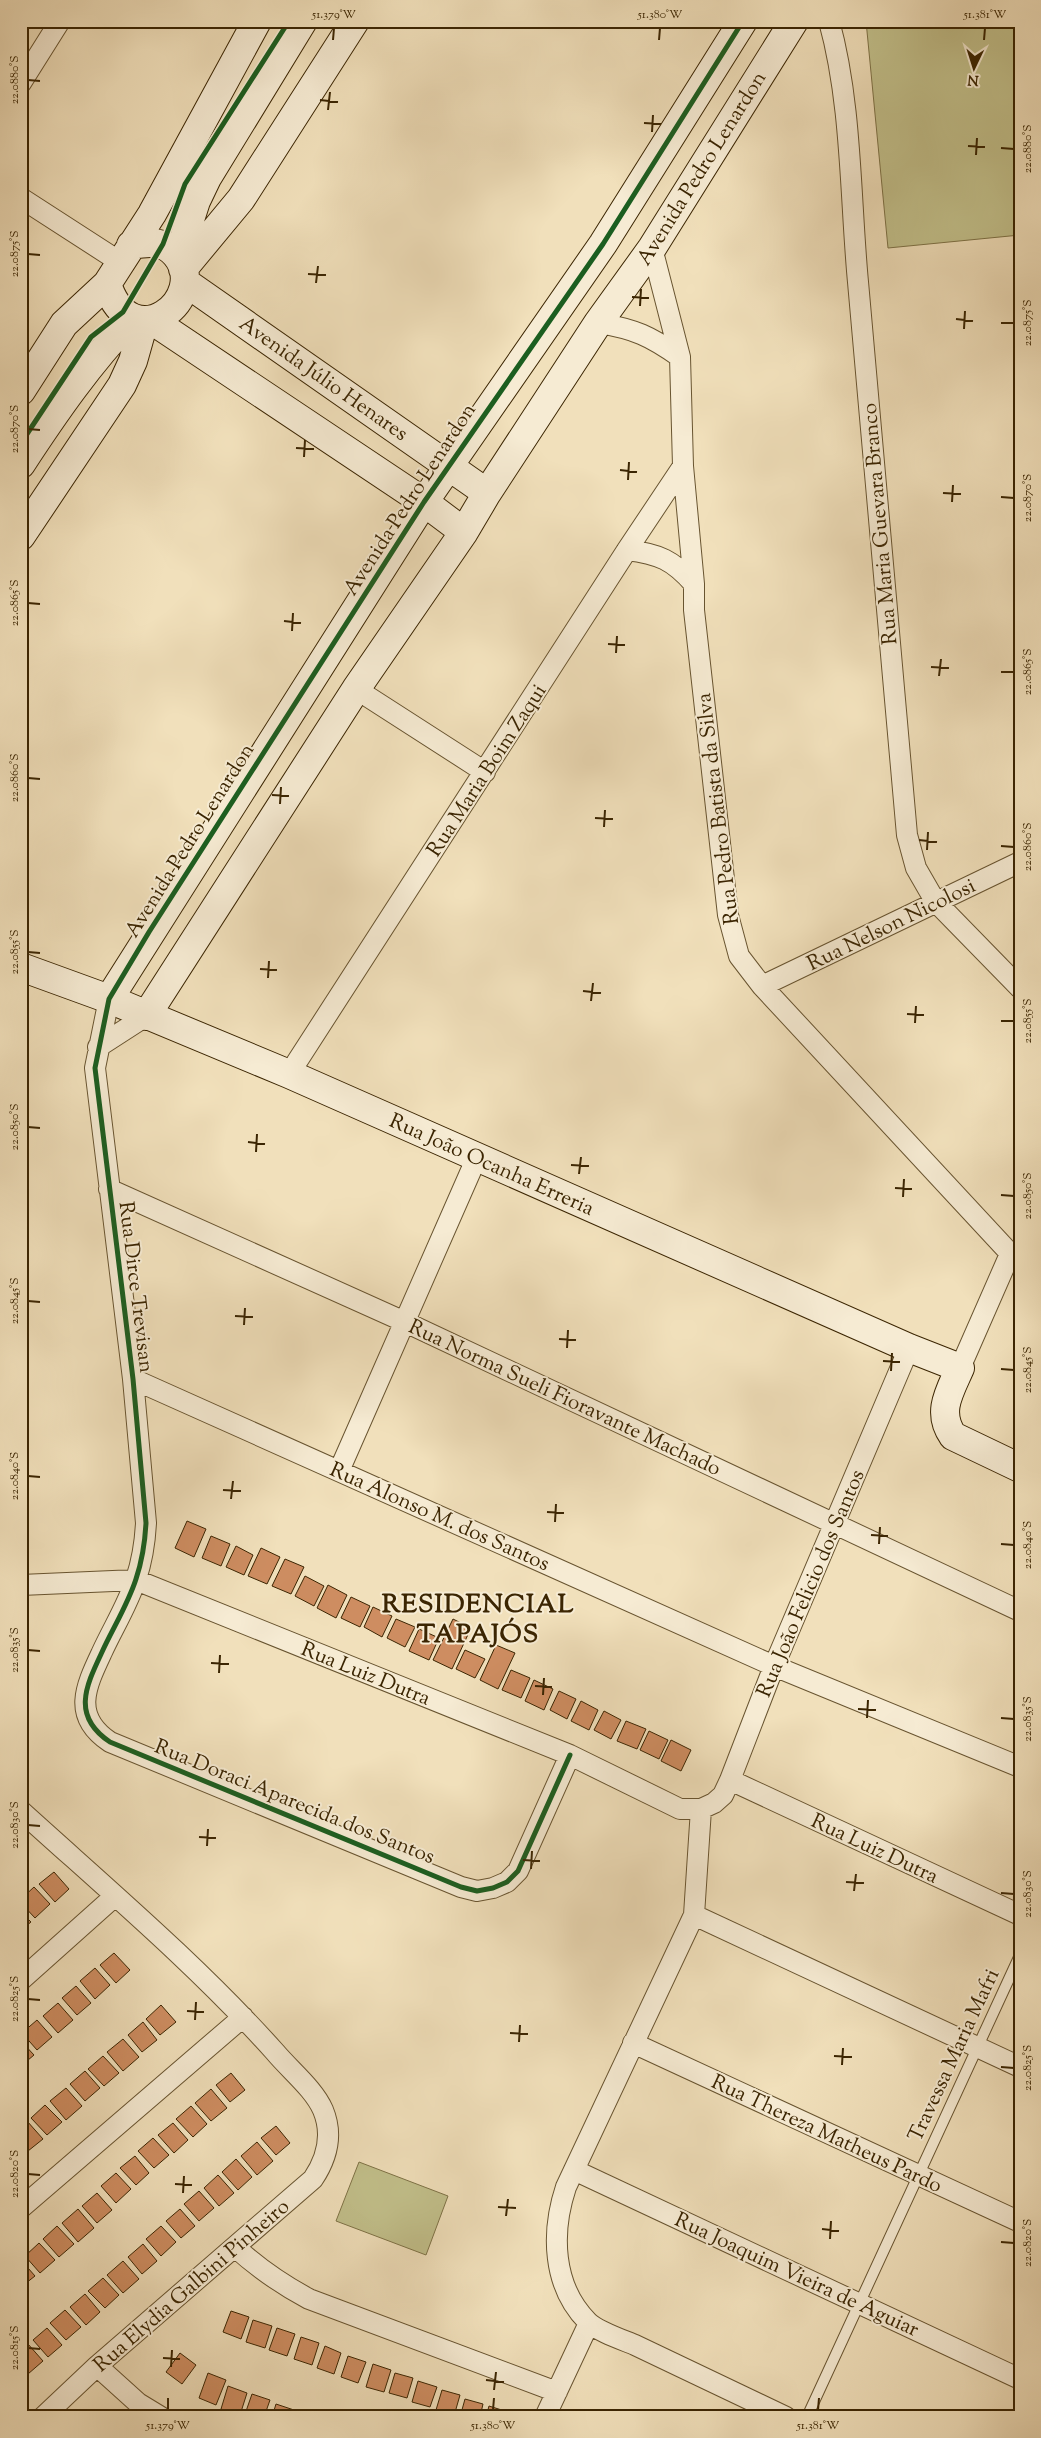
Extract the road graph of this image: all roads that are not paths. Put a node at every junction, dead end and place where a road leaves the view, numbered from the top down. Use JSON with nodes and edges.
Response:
{"nodes":[{"id":1,"x":60,"y":21,"type":"edge"},
{"id":2,"x":257,"y":21,"type":"edge"},
{"id":3,"x":303,"y":21,"type":"edge"},
{"id":4,"x":355,"y":21,"type":"edge"},
{"id":5,"x":743,"y":21,"type":"edge"},
{"id":6,"x":794,"y":21,"type":"edge"},
{"id":7,"x":829,"y":21,"type":"edge"},
{"id":8,"x":21,"y":83,"type":"edge"},
{"id":9,"x":21,"y":198,"type":"edge"},
{"id":10,"x":652,"y":248,"type":"junction"},
{"id":11,"x":120,"y":264,"type":"junction"},
{"id":12,"x":182,"y":269,"type":"junction"},
{"id":13,"x":143,"y":320,"type":"junction"},
{"id":14,"x":598,"y":323,"type":"junction"},
{"id":15,"x":680,"y":357,"type":"junction"},
{"id":16,"x":21,"y":391,"type":"edge"},
{"id":17,"x":21,"y":464,"type":"edge"},
{"id":18,"x":448,"y":465,"type":"junction"},
{"id":19,"x":684,"y":466,"type":"junction"},
{"id":20,"x":487,"y":492,"type":"junction"},
{"id":21,"x":424,"y":502,"type":"junction"},
{"id":22,"x":464,"y":532,"type":"junction"},
{"id":23,"x":21,"y":536,"type":"edge"},
{"id":24,"x":627,"y":550,"type":"junction"},
{"id":25,"x":694,"y":584,"type":"junction"},
{"id":26,"x":356,"y":689,"type":"junction"},
{"id":27,"x":485,"y":772,"type":"junction"},
{"id":28,"x":1020,"y":862,"type":"edge"},
{"id":29,"x":935,"y":901,"type":"junction"},
{"id":30,"x":21,"y":967,"type":"edge"},
{"id":31,"x":762,"y":986,"type":"junction"},
{"id":32,"x":1020,"y":988,"type":"edge"},
{"id":33,"x":109,"y":999,"type":"junction"},
{"id":34,"x":146,"y":1016,"type":"junction"},
{"id":35,"x":98,"y":1047,"type":"junction"},
{"id":36,"x":289,"y":1074,"type":"junction"},
{"id":37,"x":477,"y":1157,"type":"junction"},
{"id":38,"x":109,"y":1190,"type":"junction"},
{"id":39,"x":1015,"y":1259,"type":"edge"},
{"id":40,"x":405,"y":1322,"type":"junction"},
{"id":41,"x":909,"y":1348,"type":"junction"},
{"id":42,"x":960,"y":1368,"type":"junction"},
{"id":43,"x":133,"y":1379,"type":"junction"},
{"id":44,"x":1020,"y":1468,"type":"edge"},
{"id":45,"x":339,"y":1471,"type":"junction"},
{"id":46,"x":835,"y":1523,"type":"junction"},
{"id":47,"x":136,"y":1580,"type":"junction"},
{"id":48,"x":21,"y":1585,"type":"edge"},
{"id":49,"x":1020,"y":1611,"type":"edge"},
{"id":50,"x":774,"y":1666,"type":"junction"},
{"id":51,"x":88,"y":1718,"type":"joint"},
{"id":52,"x":570,"y":1755,"type":"junction"},
{"id":53,"x":1020,"y":1767,"type":"edge"},
{"id":54,"x":730,"y":1780,"type":"junction"},
{"id":55,"x":701,"y":1809,"type":"junction"},
{"id":56,"x":21,"y":1811,"type":"edge"},
{"id":57,"x":115,"y":1896,"type":"junction"},
{"id":58,"x":1020,"y":1915,"type":"edge"},
{"id":59,"x":694,"y":1916,"type":"junction"},
{"id":60,"x":1020,"y":1955,"type":"edge"},
{"id":61,"x":21,"y":1980,"type":"edge"},
{"id":62,"x":243,"y":2016,"type":"junction"},
{"id":63,"x":633,"y":2044,"type":"junction"},
{"id":64,"x":978,"y":2046,"type":"junction"},
{"id":65,"x":1020,"y":2067,"type":"edge"},
{"id":66,"x":574,"y":2170,"type":"junction"},
{"id":67,"x":918,"y":2175,"type":"junction"},
{"id":68,"x":21,"y":2208,"type":"edge"},
{"id":69,"x":1020,"y":2222,"type":"edge"},
{"id":70,"x":235,"y":2247,"type":"junction"},
{"id":71,"x":859,"y":2303,"type":"junction"},
{"id":72,"x":589,"y":2323,"type":"junction"},
{"id":73,"x":97,"y":2366,"type":"junction"},
{"id":74,"x":1020,"y":2379,"type":"edge"},
{"id":75,"x":557,"y":2392,"type":"junction"},
{"id":76,"x":43,"y":2417,"type":"edge"},
{"id":77,"x":161,"y":2417,"type":"edge"},
{"id":78,"x":545,"y":2417,"type":"edge"},
{"id":79,"x":786,"y":2417,"type":"edge"},
{"id":80,"x":807,"y":2417,"type":"edge"}],
"edges":[{"from":1,"to":8,"type":"street"},
{"from":2,"to":11,"type":"street"},
{"from":3,"to":12,"type":"street"},
{"from":4,"to":12,"type":"street"},
{"from":5,"to":18,"type":"street","name":"Avenida Pedro Lenardon"},
{"from":6,"to":10,"type":"street","name":"Avenida Pedro Lenardon"},
{"from":7,"to":29,"type":"street","name":"Rua Maria Guevara Branco"},
{"from":9,"to":11,"type":"street"},
{"from":10,"to":14,"type":"street","name":"Avenida Pedro Lenardon"},
{"from":10,"to":15,"type":"street","name":"Rua Pedro Batista da Silva"},
{"from":11,"to":12,"type":"street"},
{"from":11,"to":13,"type":"street"},
{"from":11,"to":16,"type":"street"},
{"from":12,"to":13,"type":"street"},
{"from":12,"to":18,"type":"street","name":"Avenida Júlio Henares"},
{"from":13,"to":17,"type":"street"},
{"from":13,"to":21,"type":"street"},
{"from":13,"to":23,"type":"street"},
{"from":14,"to":15,"type":"street"},
{"from":14,"to":20,"type":"street","name":"Avenida Pedro Lenardon"},
{"from":15,"to":19,"type":"street","name":"Rua Pedro Batista da Silva"},
{"from":18,"to":20,"type":"street","name":"Avenida Júlio Henares"},
{"from":18,"to":21,"type":"street","name":"Avenida Pedro Lenardon"},
{"from":19,"to":24,"type":"street","name":"Rua Maria Boim Zaqui"},
{"from":19,"to":25,"type":"street","name":"Rua Pedro Batista da Silva"},
{"from":20,"to":22,"type":"street","name":"Avenida Pedro Lenardon"},
{"from":21,"to":22,"type":"street"},
{"from":21,"to":33,"type":"street","name":"Avenida Pedro Lenardon"},
{"from":22,"to":26,"type":"street","name":"Avenida Pedro Lenardon"},
{"from":24,"to":25,"type":"street"},
{"from":24,"to":27,"type":"street","name":"Rua Maria Boim Zaqui"},
{"from":25,"to":31,"type":"street","name":"Rua Pedro Batista da Silva"},
{"from":26,"to":27,"type":"street"},
{"from":26,"to":34,"type":"street","name":"Avenida Pedro Lenardon"},
{"from":27,"to":36,"type":"street","name":"Rua Maria Boim Zaqui"},
{"from":28,"to":29,"type":"street","name":"Rua Nelson Nicolosi"},
{"from":29,"to":31,"type":"street","name":"Rua Nelson Nicolosi"},
{"from":29,"to":32,"type":"street","name":"Rua Maria Guevara Branco"},
{"from":30,"to":33,"type":"street","name":"Rua João Ocanha Erreria"},
{"from":31,"to":39,"type":"street","name":"Rua Pedro Batista da Silva"},
{"from":33,"to":34,"type":"street","name":"Rua João Ocanha Erreria"},
{"from":33,"to":35,"type":"street","name":"Rua Dirce Trevisan"},
{"from":34,"to":35,"type":"street"},
{"from":34,"to":36,"type":"street","name":"Rua João Ocanha Erreria"},
{"from":35,"to":38,"type":"street","name":"Rua Dirce Trevisan"},
{"from":36,"to":37,"type":"street","name":"Rua João Ocanha Erreria"},
{"from":37,"to":40,"type":"street"},
{"from":37,"to":41,"type":"street","name":"Rua João Ocanha Erreria"},
{"from":38,"to":40,"type":"street","name":"Rua Norma Sueli Fioravante Machado"},
{"from":38,"to":43,"type":"street","name":"Rua Dirce Trevisan"},
{"from":39,"to":42,"type":"street"},
{"from":40,"to":45,"type":"street"},
{"from":40,"to":46,"type":"street","name":"Rua Norma Sueli Fioravante Machado"},
{"from":41,"to":42,"type":"street","name":"Rua João Ocanha Erreria"},
{"from":41,"to":46,"type":"street","name":"Rua João Felicio dos Santos"},
{"from":42,"to":44,"type":"street"},
{"from":43,"to":45,"type":"street","name":"Rua Alonso M. dos Santos"},
{"from":43,"to":47,"type":"street","name":"Rua Dirce Trevisan"},
{"from":45,"to":50,"type":"street","name":"Rua Alonso M. dos Santos"},
{"from":46,"to":49,"type":"street","name":"Rua Norma Sueli Fioravante Machado"},
{"from":46,"to":50,"type":"street","name":"Rua João Felicio dos Santos"},
{"from":47,"to":48,"type":"street","name":"Rua Luiz Dutra"},
{"from":47,"to":51,"type":"street","name":"Rua Dirce Trevisan"},
{"from":47,"to":52,"type":"street","name":"Rua Luiz Dutra"},
{"from":50,"to":53,"type":"street","name":"Rua Alonso M. dos Santos"},
{"from":50,"to":54,"type":"street","name":"Rua João Felicio dos Santos"},
{"from":51,"to":52,"type":"street","name":"Rua Doraci Aparecida dos Santos"},
{"from":52,"to":55,"type":"street","name":"Rua Luiz Dutra"},
{"from":54,"to":55,"type":"street","name":"Rua João Felicio dos Santos"},
{"from":54,"to":58,"type":"street","name":"Rua Luiz Dutra"},
{"from":55,"to":59,"type":"street"},
{"from":56,"to":57,"type":"street"},
{"from":57,"to":61,"type":"street"},
{"from":57,"to":62,"type":"street"},
{"from":59,"to":63,"type":"street"},
{"from":59,"to":64,"type":"street"},
{"from":60,"to":64,"type":"lane","name":"Travessa Maria Mafri"},
{"from":62,"to":68,"type":"street"},
{"from":62,"to":70,"type":"street","name":"Rua Elydia Galbini Pinheiro"},
{"from":63,"to":66,"type":"street"},
{"from":63,"to":67,"type":"street","name":"Rua Thereza Matheus Pardo"},
{"from":64,"to":65,"type":"street"},
{"from":64,"to":67,"type":"lane","name":"Travessa Maria Mafri"},
{"from":66,"to":71,"type":"street","name":"Rua Joaquim Vieira de Aguiar"},
{"from":66,"to":72,"type":"street"},
{"from":67,"to":69,"type":"street","name":"Rua Thereza Matheus Pardo"},
{"from":67,"to":71,"type":"lane","name":"Travessa Maria Mafri"},
{"from":70,"to":73,"type":"street","name":"Rua Elydia Galbini Pinheiro"},
{"from":70,"to":75,"type":"street"},
{"from":71,"to":74,"type":"street","name":"Rua Joaquim Vieira de Aguiar"},
{"from":71,"to":80,"type":"lane","name":"Travessa Maria Mafri"},
{"from":72,"to":75,"type":"street"},
{"from":72,"to":79,"type":"street"},
{"from":73,"to":76,"type":"street","name":"Rua Elydia Galbini Pinheiro"},
{"from":73,"to":77,"type":"street"},
{"from":75,"to":78,"type":"street"}]}
